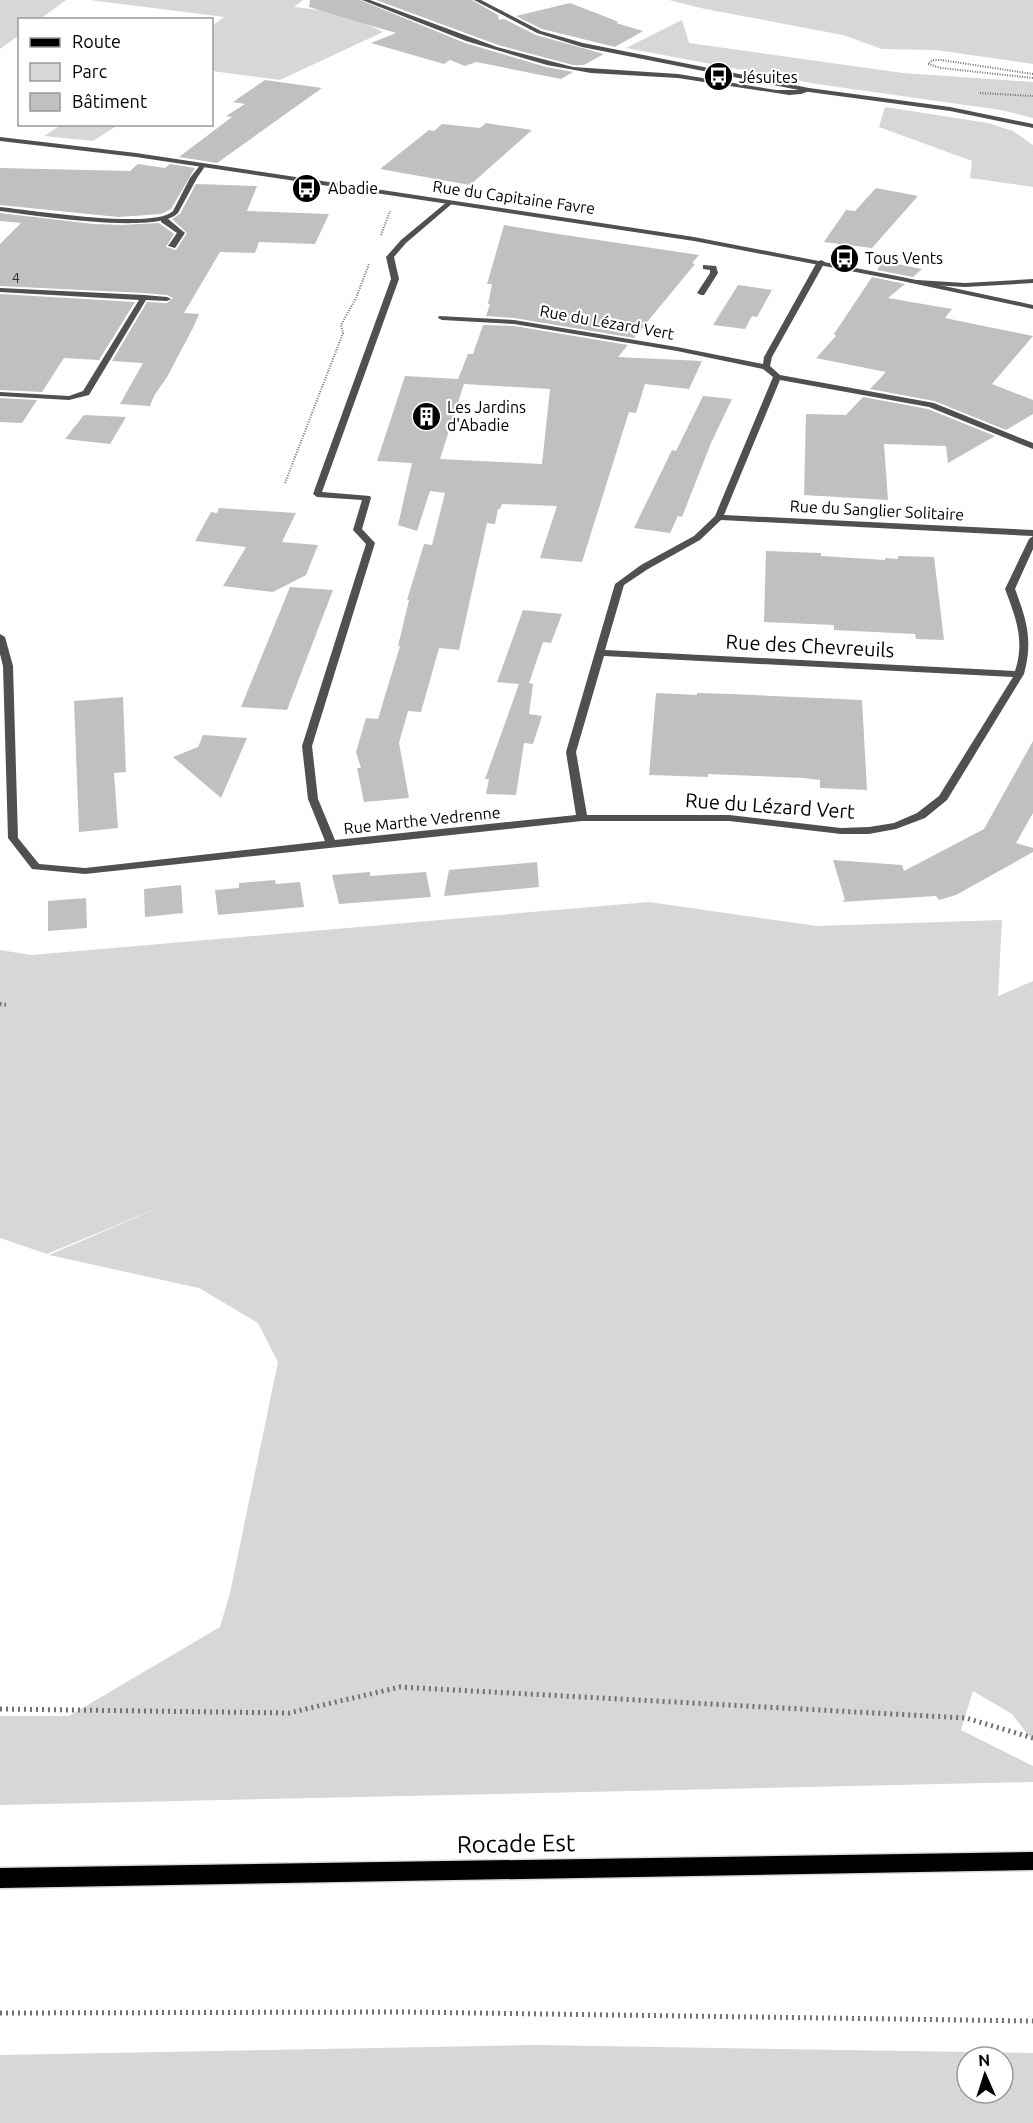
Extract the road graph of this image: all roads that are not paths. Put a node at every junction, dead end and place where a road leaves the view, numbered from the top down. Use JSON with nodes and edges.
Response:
{"nodes":[{"id":1,"x":365,"y":0,"type":"edge"},
{"id":2,"x":477,"y":0,"type":"edge"},
{"id":3,"x":809,"y":90,"type":"junction"},
{"id":4,"x":1033,"y":126,"type":"edge"},
{"id":5,"x":0,"y":139,"type":"edge"},
{"id":6,"x":203,"y":165,"type":"junction"},
{"id":7,"x":450,"y":202,"type":"junction"},
{"id":8,"x":0,"y":209,"type":"edge"},
{"id":9,"x":164,"y":220,"type":"junction"},
{"id":10,"x":172,"y":246,"type":"dead end"},
{"id":11,"x":821,"y":262,"type":"junction"},
{"id":12,"x":706,"y":267,"type":"dead end"},
{"id":13,"x":1033,"y":281,"type":"edge"},
{"id":14,"x":917,"y":282,"type":"junction"},
{"id":15,"x":0,"y":290,"type":"edge"},
{"id":16,"x":701,"y":293,"type":"dead end"},
{"id":17,"x":144,"y":297,"type":"junction"},
{"id":18,"x":167,"y":299,"type":"dead end"},
{"id":19,"x":1033,"y":307,"type":"edge"},
{"id":20,"x":442,"y":318,"type":"dead end"},
{"id":21,"x":766,"y":367,"type":"junction"},
{"id":22,"x":777,"y":377,"type":"junction"},
{"id":23,"x":0,"y":394,"type":"edge"},
{"id":24,"x":1033,"y":446,"type":"edge"},
{"id":25,"x":719,"y":517,"type":"junction"},
{"id":26,"x":1033,"y":533,"type":"edge"},
{"id":27,"x":1033,"y":539,"type":"edge"},
{"id":28,"x":0,"y":637,"type":"edge"},
{"id":29,"x":600,"y":653,"type":"junction"},
{"id":30,"x":1019,"y":674,"type":"junction"},
{"id":31,"x":582,"y":818,"type":"junction"},
{"id":32,"x":331,"y":844,"type":"junction"},
{"id":33,"x":1033,"y":1862,"type":"edge"},
{"id":34,"x":0,"y":1878,"type":"edge"}],
"edges":[{"from":1,"to":3,"type":"street"},
{"from":2,"to":3,"type":"street"},
{"from":3,"to":4,"type":"street"},
{"from":5,"to":6,"type":"street","name":"Rue du Capitaine Favre"},
{"from":6,"to":7,"type":"street","name":"Rue du Capitaine Favre"},
{"from":6,"to":9,"type":"street"},
{"from":7,"to":11,"type":"street","name":"Rue du Capitaine Favre"},
{"from":7,"to":32,"type":"street","name":"Rue Marthe Vedrenne"},
{"from":8,"to":9,"type":"street"},
{"from":9,"to":10,"type":"street"},
{"from":11,"to":14,"type":"street","name":"Rue du Capitaine Favre"},
{"from":11,"to":21,"type":"street"},
{"from":12,"to":16,"type":"street"},
{"from":13,"to":14,"type":"street"},
{"from":14,"to":19,"type":"street","name":"Rue du Capitaine Favre"},
{"from":15,"to":17,"type":"street"},
{"from":17,"to":18,"type":"street"},
{"from":17,"to":23,"type":"street"},
{"from":20,"to":21,"type":"street","name":"Rue du Lézard Vert"},
{"from":21,"to":22,"type":"street"},
{"from":22,"to":24,"type":"street"},
{"from":22,"to":25,"type":"street"},
{"from":25,"to":26,"type":"street","name":"Rue du Sanglier Solitaire"},
{"from":25,"to":29,"type":"street"},
{"from":27,"to":30,"type":"street","name":"Rue du Lézard Vert"},
{"from":28,"to":32,"type":"street"},
{"from":29,"to":30,"type":"street","name":"Rue des Chevreuils"},
{"from":29,"to":31,"type":"street"},
{"from":30,"to":31,"type":"street","name":"Rue du Lézard Vert"},
{"from":31,"to":32,"type":"street","name":"Rue Marthe Vedrenne"},
{"from":33,"to":34,"type":"main road","name":"Rocade Est"}]}
